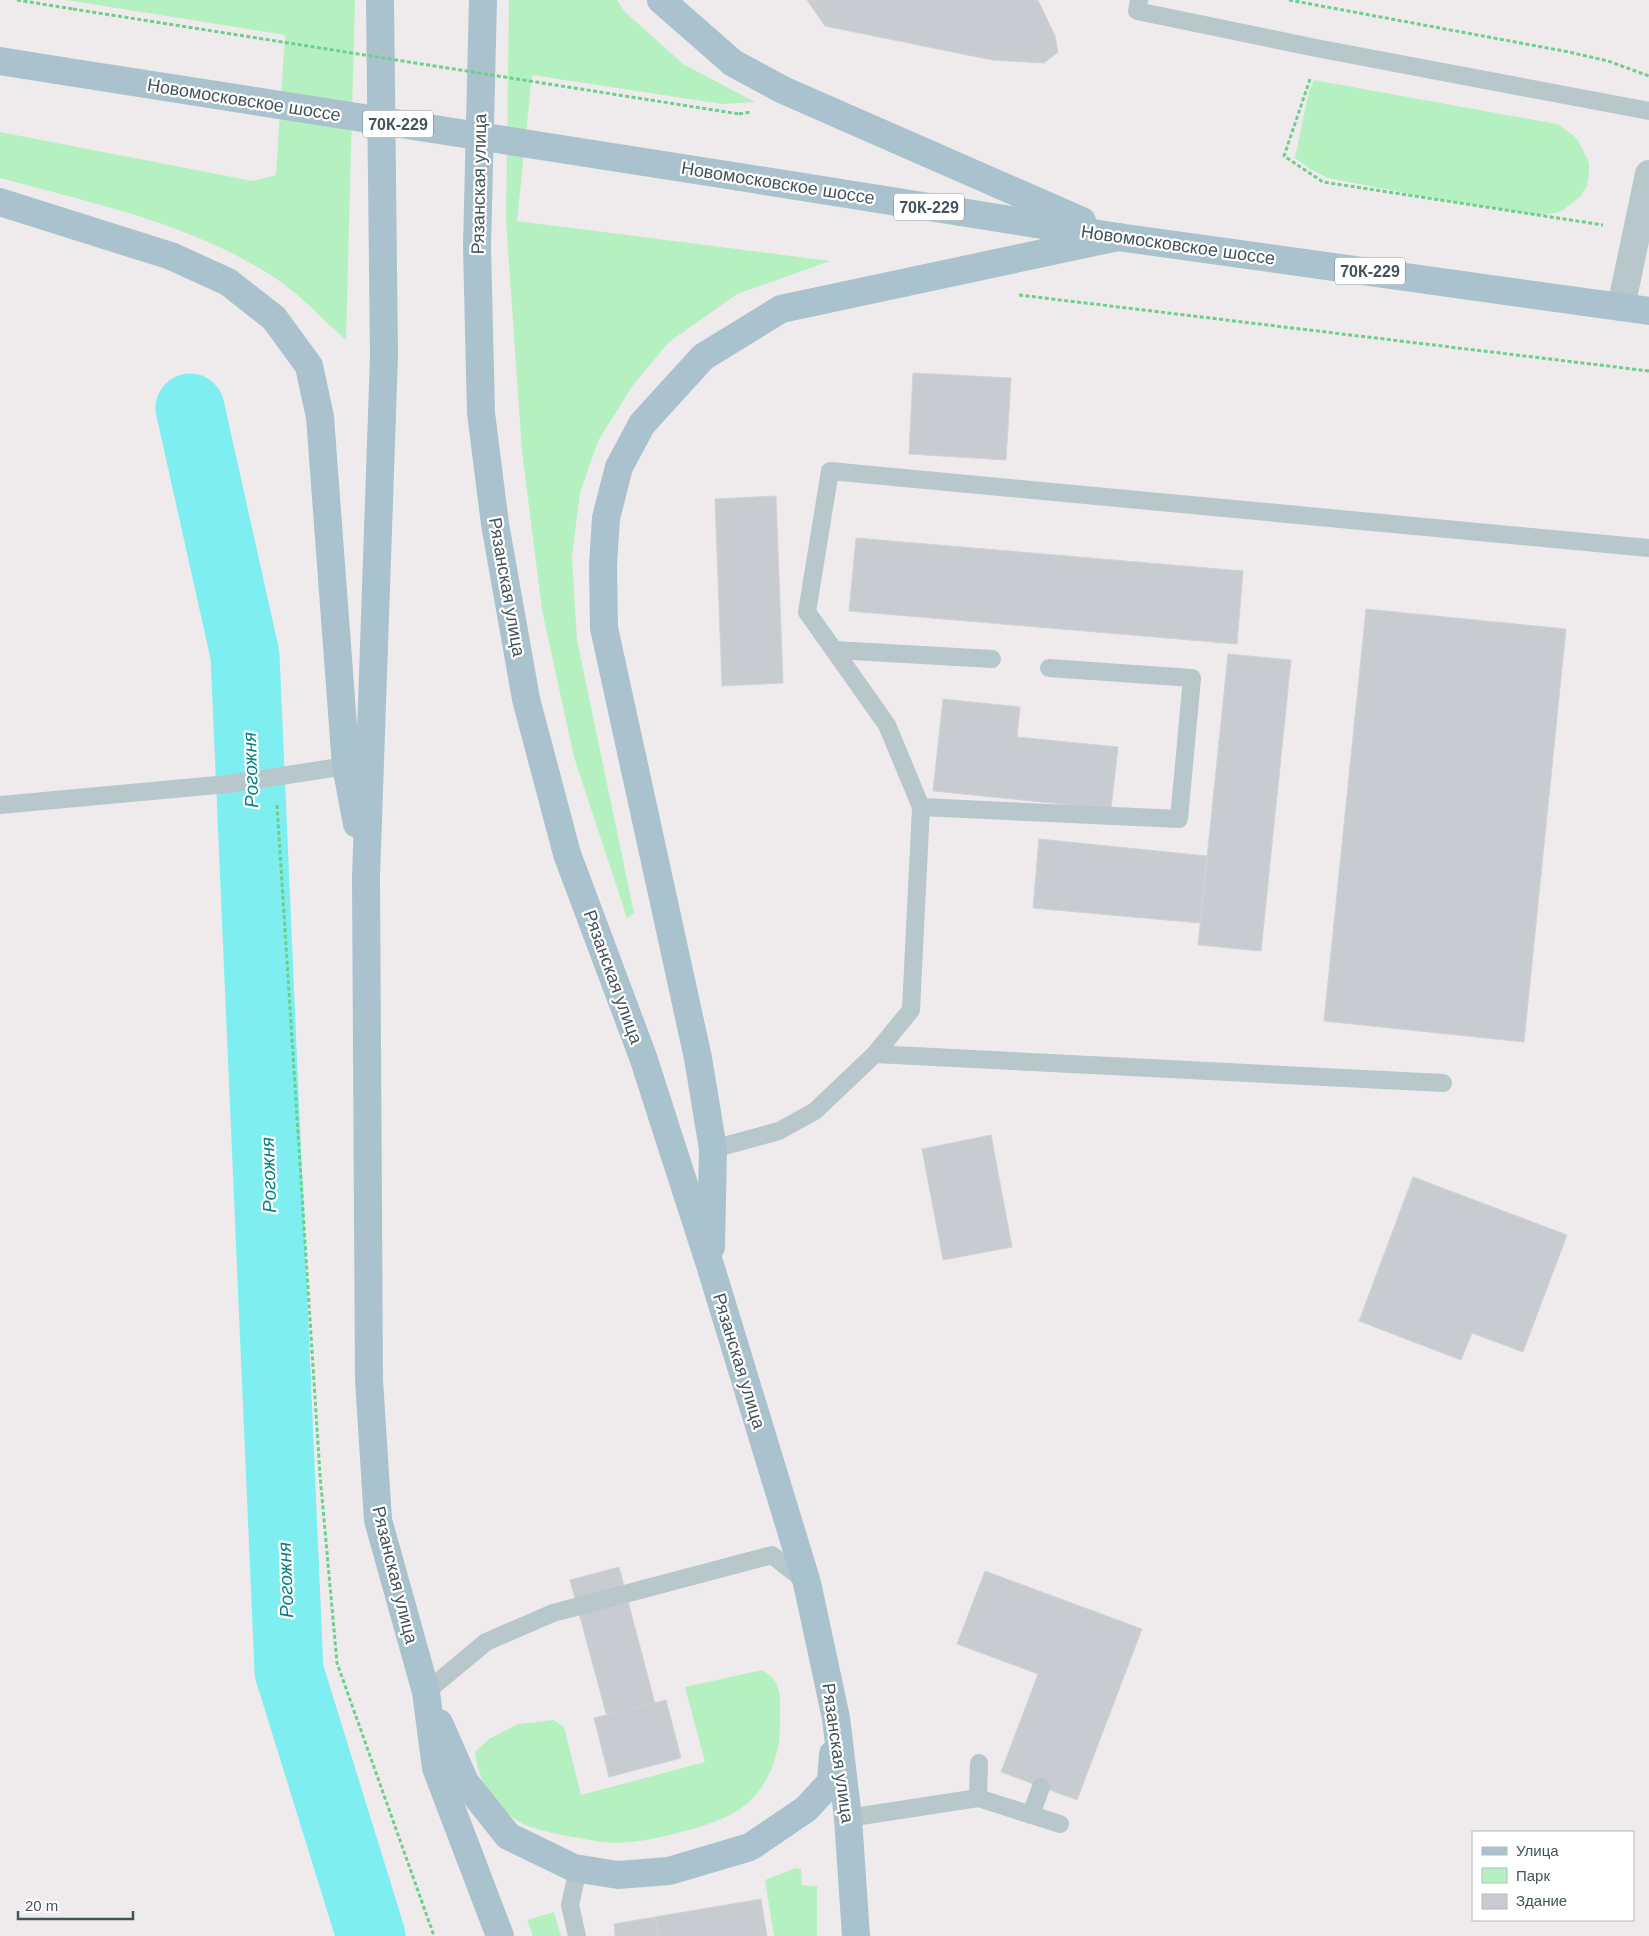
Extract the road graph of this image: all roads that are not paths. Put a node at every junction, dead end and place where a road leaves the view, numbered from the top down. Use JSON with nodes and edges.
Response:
{"nodes":[{"id":1,"x":380,"y":0,"type":"edge"},
{"id":2,"x":482,"y":0,"type":"edge"},
{"id":3,"x":661,"y":0,"type":"edge"},
{"id":4,"x":1139,"y":0,"type":"edge"},
{"id":5,"x":0,"y":61,"type":"edge"},
{"id":6,"x":1649,"y":111,"type":"edge"},
{"id":7,"x":1649,"y":174,"type":"edge"},
{"id":8,"x":0,"y":202,"type":"edge"},
{"id":9,"x":1118,"y":237,"type":"junction"},
{"id":10,"x":1622,"y":307,"type":"junction"},
{"id":11,"x":1649,"y":311,"type":"edge"},
{"id":12,"x":1649,"y":548,"type":"edge"},
{"id":13,"x":835,"y":650,"type":"junction"},
{"id":14,"x":992,"y":658,"type":"dead end"},
{"id":15,"x":1049,"y":668,"type":"dead end"},
{"id":16,"x":346,"y":766,"type":"junction"},
{"id":17,"x":0,"y":805,"type":"edge"},
{"id":18,"x":921,"y":807,"type":"junction"},
{"id":19,"x":366,"y":877,"type":"junction"},
{"id":20,"x":875,"y":1054,"type":"junction"},
{"id":21,"x":1443,"y":1083,"type":"dead end"},
{"id":22,"x":713,"y":1149,"type":"junction"},
{"id":23,"x":711,"y":1268,"type":"junction"},
{"id":24,"x":807,"y":1583,"type":"junction"},
{"id":25,"x":426,"y":1692,"type":"junction"},
{"id":26,"x":836,"y":1718,"type":"junction"},
{"id":27,"x":979,"y":1764,"type":"dead end"},
{"id":28,"x":1041,"y":1787,"type":"dead end"},
{"id":29,"x":978,"y":1798,"type":"junction"},
{"id":30,"x":1031,"y":1815,"type":"junction"},
{"id":31,"x":848,"y":1818,"type":"junction"},
{"id":32,"x":1060,"y":1824,"type":"dead end"},
{"id":33,"x":578,"y":1868,"type":"junction"},
{"id":34,"x":500,"y":1936,"type":"edge"},
{"id":35,"x":577,"y":1936,"type":"edge"},
{"id":36,"x":856,"y":1936,"type":"edge"}],
"edges":[{"from":1,"to":19,"type":"main road","name":"Рязанская улица"},
{"from":2,"to":23,"type":"main road","name":"Рязанская улица"},
{"from":3,"to":9,"type":"main road"},
{"from":4,"to":6,"type":"lane"},
{"from":5,"to":9,"type":"main road","name":"Новомосковское шоссе","number":"70К-229","bridge":true},
{"from":7,"to":10,"type":"street"},
{"from":8,"to":16,"type":"main road"},
{"from":9,"to":10,"type":"main road","name":"Новомосковское шоссе","number":"70К-229"},
{"from":9,"to":22,"type":"main road"},
{"from":10,"to":11,"type":"main road","name":"Новомосковское шоссе","number":"70К-229"},
{"from":12,"to":13,"type":"lane"},
{"from":13,"to":14,"type":"lane"},
{"from":13,"to":18,"type":"lane"},
{"from":15,"to":18,"type":"lane"},
{"from":16,"to":17,"type":"lane"},
{"from":16,"to":19,"type":"main road"},
{"from":18,"to":20,"type":"lane"},
{"from":19,"to":25,"type":"main road","name":"Рязанская улица"},
{"from":20,"to":21,"type":"lane"},
{"from":20,"to":22,"type":"lane"},
{"from":22,"to":23,"type":"main road"},
{"from":23,"to":24,"type":"main road","name":"Рязанская улица"},
{"from":24,"to":25,"type":"lane"},
{"from":24,"to":26,"type":"main road","name":"Рязанская улица"},
{"from":25,"to":33,"type":"main road"},
{"from":25,"to":34,"type":"main road","name":"Рязанская улица"},
{"from":26,"to":31,"type":"main road","name":"Рязанская улица"},
{"from":26,"to":33,"type":"main road"},
{"from":27,"to":29,"type":"lane"},
{"from":28,"to":30,"type":"lane"},
{"from":29,"to":30,"type":"lane"},
{"from":29,"to":31,"type":"lane"},
{"from":30,"to":32,"type":"lane"},
{"from":31,"to":36,"type":"main road","name":"Рязанская улица"},
{"from":33,"to":35,"type":"lane"}]}
